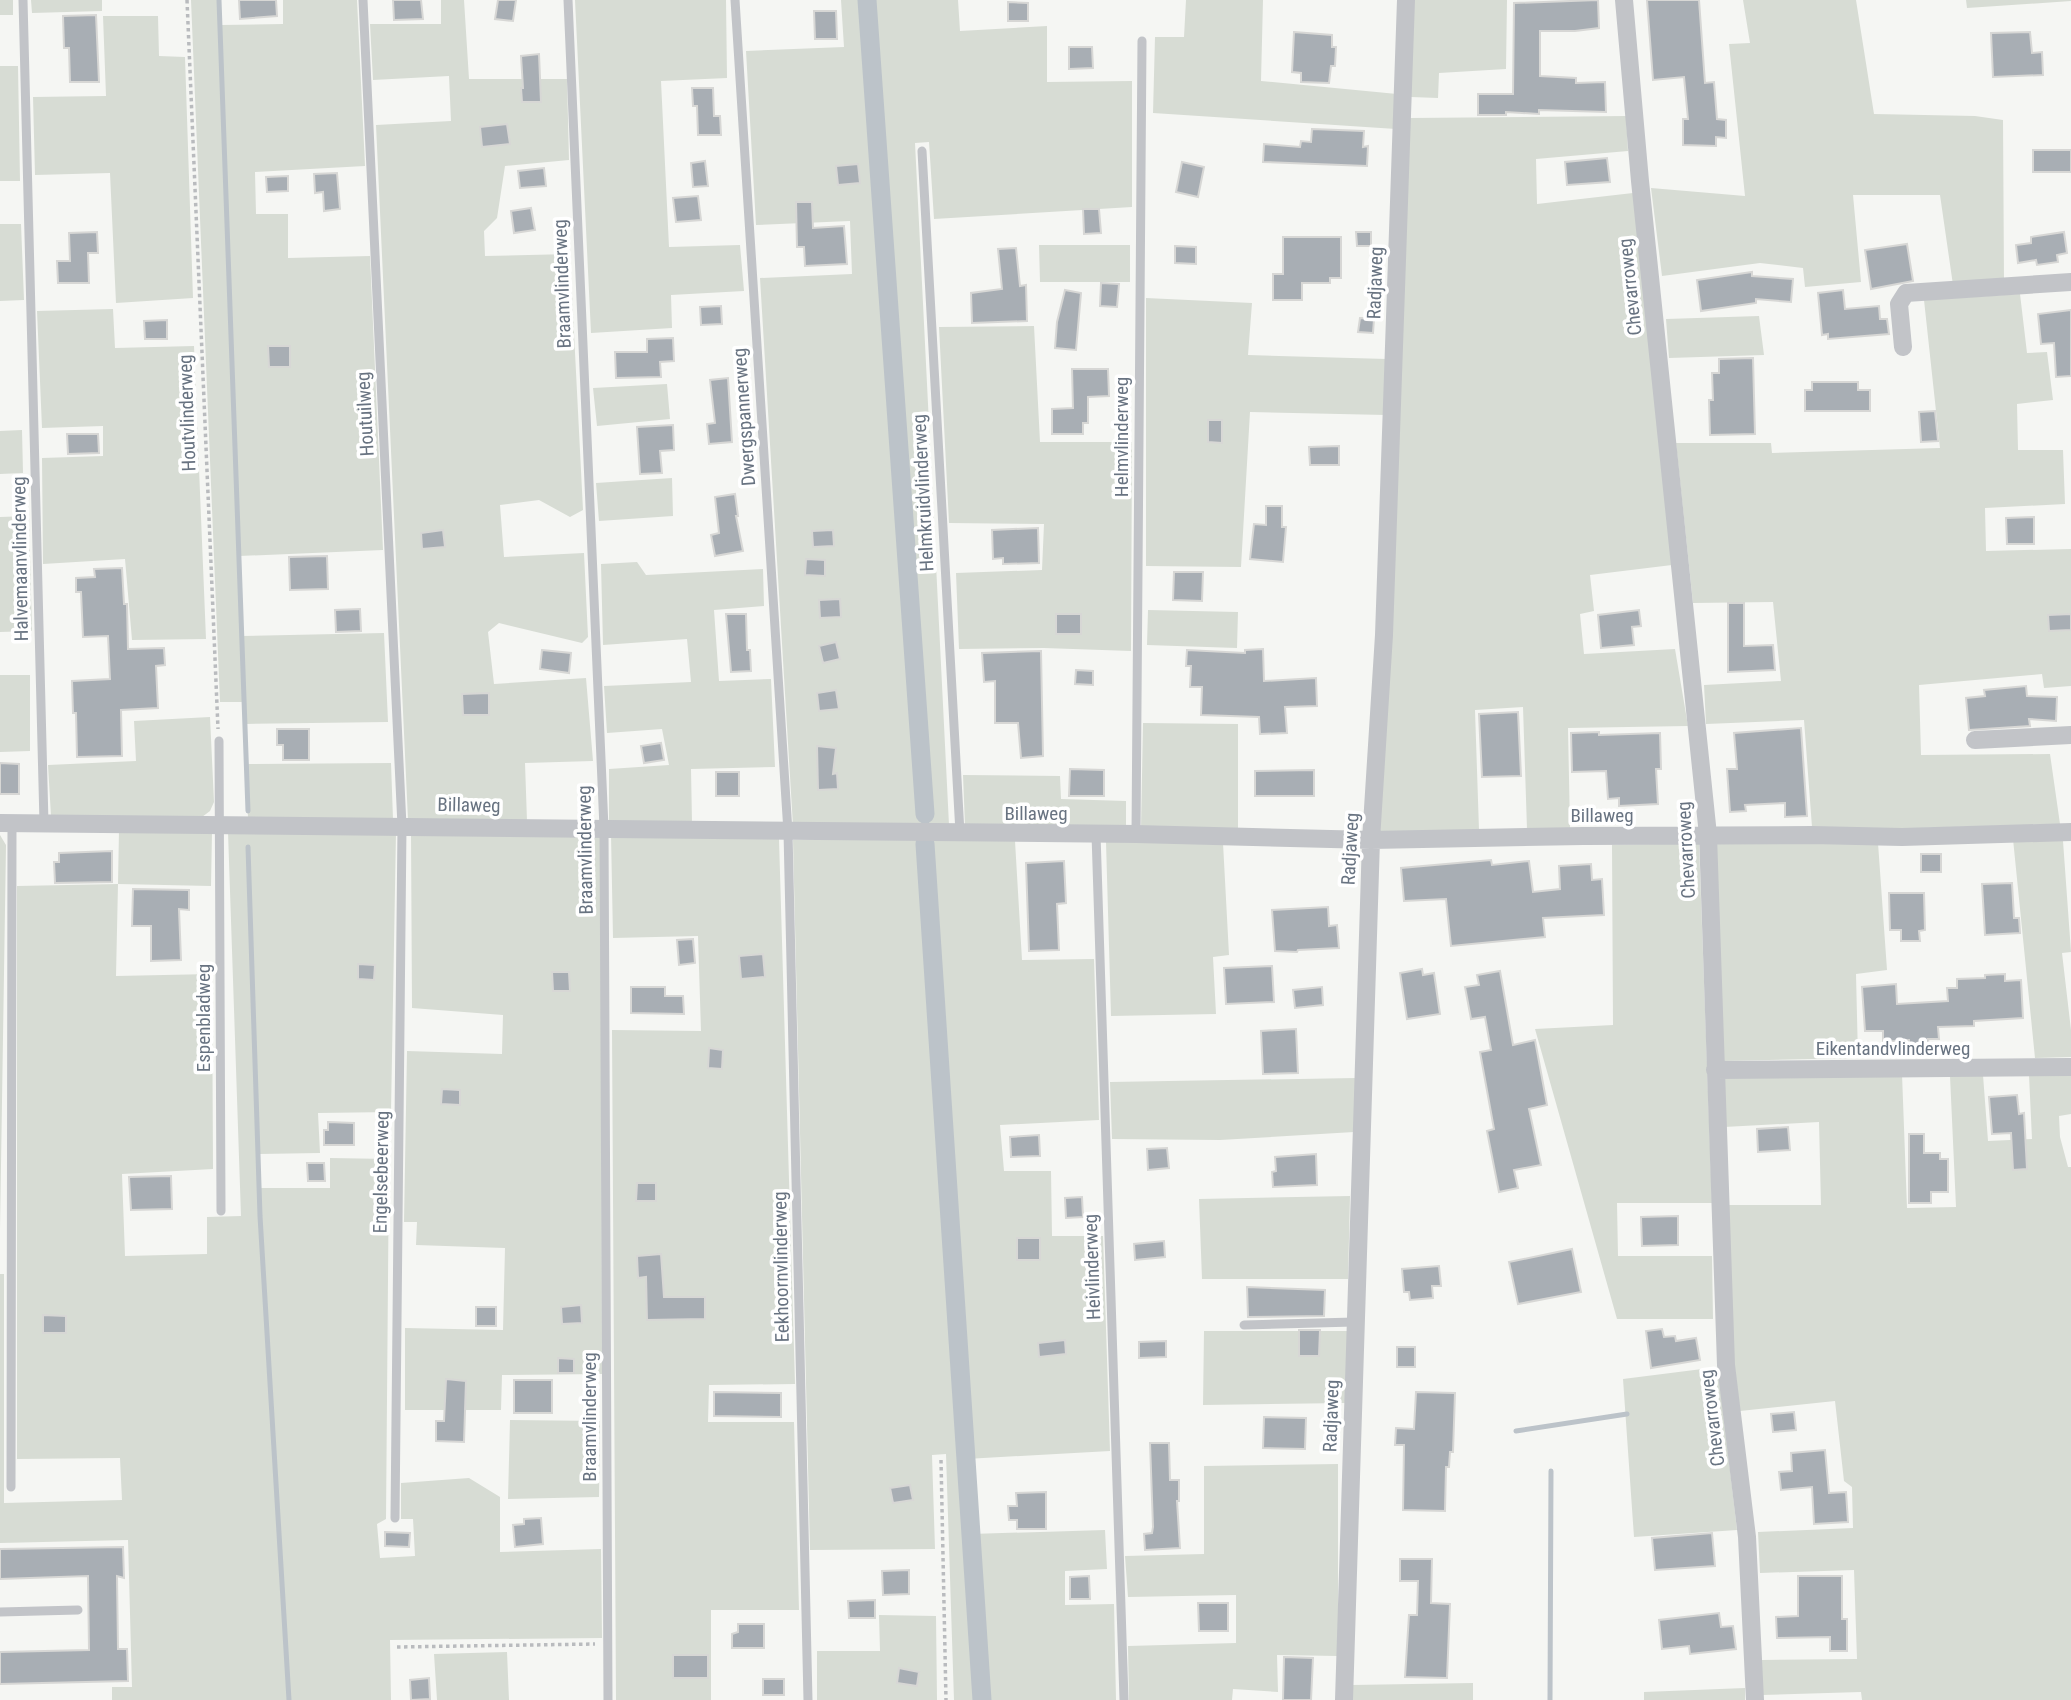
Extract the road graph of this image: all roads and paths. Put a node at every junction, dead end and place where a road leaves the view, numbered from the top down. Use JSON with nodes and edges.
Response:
{"nodes":[{"id":1,"x":23,"y":0,"type":"edge"},
{"id":2,"x":187,"y":0,"type":"edge"},
{"id":3,"x":363,"y":0,"type":"edge"},
{"id":4,"x":568,"y":0,"type":"edge"},
{"id":5,"x":735,"y":0,"type":"edge"},
{"id":6,"x":1406,"y":0,"type":"edge"},
{"id":7,"x":1624,"y":0,"type":"edge"},
{"id":8,"x":1142,"y":41,"type":"dead end"},
{"id":9,"x":922,"y":151,"type":"dead end"},
{"id":10,"x":2071,"y":282,"type":"edge"},
{"id":11,"x":1903,"y":347,"type":"dead end"},
{"id":12,"x":2071,"y":735,"type":"edge"},
{"id":13,"x":1975,"y":740,"type":"dead end"},
{"id":14,"x":219,"y":741,"type":"joint"},
{"id":15,"x":6,"y":823,"type":"edge"},
{"id":16,"x":44,"y":823,"type":"junction"},
{"id":17,"x":220,"y":824,"type":"junction"},
{"id":18,"x":402,"y":826,"type":"junction"},
{"id":19,"x":604,"y":828,"type":"junction"},
{"id":20,"x":788,"y":832,"type":"junction"},
{"id":21,"x":2071,"y":832,"type":"edge"},
{"id":22,"x":960,"y":833,"type":"junction"},
{"id":23,"x":1096,"y":834,"type":"junction"},
{"id":24,"x":1136,"y":834,"type":"junction"},
{"id":25,"x":1708,"y":835,"type":"junction"},
{"id":26,"x":1371,"y":841,"type":"junction"},
{"id":27,"x":2071,"y":1067,"type":"edge"},
{"id":28,"x":1715,"y":1070,"type":"junction"},
{"id":29,"x":221,"y":1212,"type":"dead end"},
{"id":30,"x":1354,"y":1322,"type":"junction"},
{"id":31,"x":1244,"y":1325,"type":"dead end"},
{"id":32,"x":941,"y":1460,"type":"dead end"},
{"id":33,"x":11,"y":1487,"type":"dead end"},
{"id":34,"x":395,"y":1518,"type":"dead end"},
{"id":35,"x":78,"y":1610,"type":"dead end"},
{"id":36,"x":0,"y":1612,"type":"edge"},
{"id":37,"x":608,"y":1644,"type":"junction"},
{"id":38,"x":397,"y":1647,"type":"dead end"},
{"id":39,"x":608,"y":1700,"type":"edge"},
{"id":40,"x":808,"y":1700,"type":"edge"},
{"id":41,"x":946,"y":1700,"type":"edge"},
{"id":42,"x":1124,"y":1700,"type":"edge"},
{"id":43,"x":1344,"y":1700,"type":"edge"},
{"id":44,"x":1755,"y":1700,"type":"edge"}],
"edges":[{"from":1,"to":16,"type":"lane","name":"Halvemaanvlinderweg"},
{"from":2,"to":14,"type":"path","name":"Houtvlinderweg"},
{"from":3,"to":18,"type":"lane","name":"Houtuilweg"},
{"from":4,"to":19,"type":"lane","name":"Braamvlinderweg"},
{"from":5,"to":20,"type":"lane","name":"Dwergspannerweg"},
{"from":6,"to":26,"type":"street","name":"Radjaweg"},
{"from":7,"to":25,"type":"street","name":"Chevarroweg"},
{"from":8,"to":24,"type":"lane","name":"Helmvlinderweg"},
{"from":9,"to":22,"type":"lane","name":"Helmkruidvlinderweg"},
{"from":10,"to":11,"type":"street"},
{"from":12,"to":13,"type":"street"},
{"from":14,"to":17,"type":"lane"},
{"from":15,"to":16,"type":"street","name":"Billaweg"},
{"from":15,"to":33,"type":"lane"},
{"from":16,"to":17,"type":"street","name":"Billaweg"},
{"from":17,"to":18,"type":"street","name":"Billaweg"},
{"from":17,"to":29,"type":"lane","name":"Espenbladweg"},
{"from":18,"to":19,"type":"street","name":"Billaweg"},
{"from":18,"to":34,"type":"lane","name":"Engelsebeerweg"},
{"from":19,"to":20,"type":"street","name":"Billaweg"},
{"from":19,"to":37,"type":"lane","name":"Braamvlinderweg"},
{"from":20,"to":22,"type":"street","name":"Billaweg"},
{"from":20,"to":40,"type":"lane","name":"Eekhoornvlinderweg"},
{"from":21,"to":25,"type":"street","name":"Billaweg"},
{"from":22,"to":23,"type":"street","name":"Billaweg"},
{"from":23,"to":24,"type":"street","name":"Billaweg"},
{"from":23,"to":42,"type":"lane","name":"Heivlinderweg"},
{"from":24,"to":26,"type":"street","name":"Billaweg"},
{"from":25,"to":26,"type":"street","name":"Billaweg"},
{"from":25,"to":28,"type":"street","name":"Chevarroweg"},
{"from":26,"to":30,"type":"street","name":"Radjaweg"},
{"from":27,"to":28,"type":"street","name":"Eikentandvlinderweg"},
{"from":28,"to":44,"type":"street","name":"Chevarroweg"},
{"from":30,"to":31,"type":"lane"},
{"from":30,"to":43,"type":"street","name":"Radjaweg"},
{"from":32,"to":41,"type":"path"},
{"from":35,"to":36,"type":"lane"},
{"from":37,"to":38,"type":"path"},
{"from":37,"to":39,"type":"lane","name":"Braamvlinderweg"}]}
